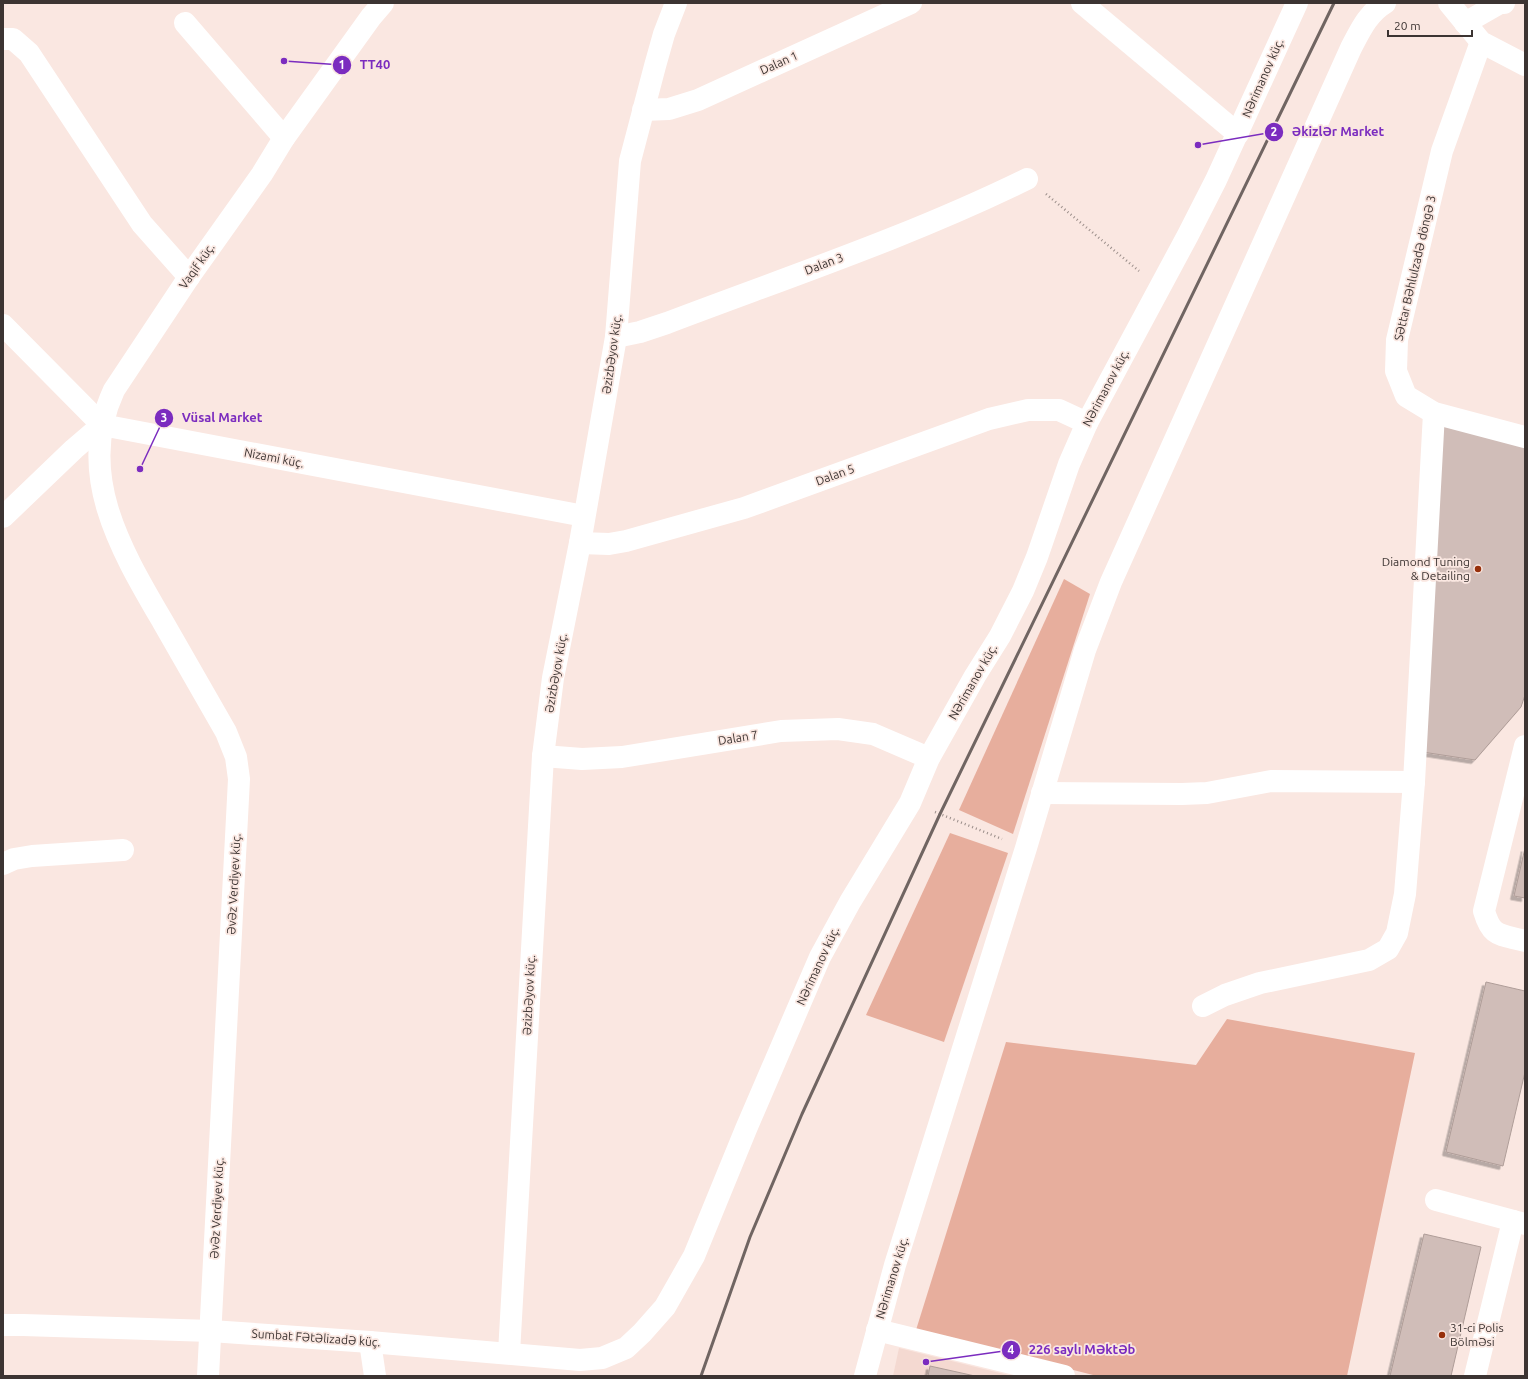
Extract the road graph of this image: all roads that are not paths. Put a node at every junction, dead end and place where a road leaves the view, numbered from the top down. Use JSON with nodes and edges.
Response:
{"nodes":[{"id":1,"x":676,"y":3,"type":"edge"},
{"id":2,"x":911,"y":3,"type":"edge"},
{"id":3,"x":1082,"y":3,"type":"edge"},
{"id":4,"x":1297,"y":3,"type":"edge"},
{"id":5,"x":1385,"y":3,"type":"edge"},
{"id":6,"x":1449,"y":3,"type":"edge"},
{"id":7,"x":1504,"y":3,"type":"edge"},
{"id":8,"x":371,"y":8,"type":"edge"},
{"id":9,"x":185,"y":23,"type":"dead end"},
{"id":10,"x":1465,"y":23,"type":"junction"},
{"id":11,"x":3,"y":40,"type":"edge"},
{"id":12,"x":1481,"y":42,"type":"junction"},
{"id":13,"x":1525,"y":65,"type":"edge"},
{"id":14,"x":643,"y":110,"type":"junction"},
{"id":15,"x":1238,"y":134,"type":"junction"},
{"id":16,"x":284,"y":138,"type":"junction"},
{"id":17,"x":1027,"y":179,"type":"road end"},
{"id":18,"x":189,"y":277,"type":"junction"},
{"id":19,"x":3,"y":325,"type":"edge"},
{"id":20,"x":616,"y":337,"type":"junction"},
{"id":21,"x":1434,"y":413,"type":"junction"},
{"id":22,"x":1087,"y":423,"type":"junction"},
{"id":23,"x":102,"y":425,"type":"junction"},
{"id":24,"x":1525,"y":437,"type":"edge"},
{"id":25,"x":584,"y":516,"type":"junction"},
{"id":26,"x":3,"y":517,"type":"edge"},
{"id":27,"x":580,"y":543,"type":"junction"},
{"id":28,"x":1525,"y":746,"type":"edge"},
{"id":29,"x":543,"y":756,"type":"junction"},
{"id":30,"x":929,"y":758,"type":"junction"},
{"id":31,"x":1414,"y":782,"type":"junction"},
{"id":32,"x":1042,"y":793,"type":"junction"},
{"id":33,"x":122,"y":850,"type":"dead end"},
{"id":34,"x":3,"y":864,"type":"edge"},
{"id":35,"x":1525,"y":941,"type":"edge"},
{"id":36,"x":1203,"y":1006,"type":"dead end"},
{"id":37,"x":1436,"y":1200,"type":"dead end"},
{"id":38,"x":1519,"y":1222,"type":"edge"},
{"id":39,"x":3,"y":1325,"type":"edge"},
{"id":40,"x":877,"y":1330,"type":"junction"},
{"id":41,"x":211,"y":1331,"type":"junction"},
{"id":42,"x":370,"y":1342,"type":"junction"},
{"id":43,"x":626,"y":1348,"type":"joint"},
{"id":44,"x":510,"y":1353,"type":"junction"},
{"id":45,"x":208,"y":1376,"type":"edge"},
{"id":46,"x":374,"y":1376,"type":"edge"},
{"id":47,"x":865,"y":1376,"type":"edge"},
{"id":48,"x":1064,"y":1376,"type":"edge"},
{"id":49,"x":1475,"y":1376,"type":"edge"}],
"edges":[{"from":1,"to":14,"type":"street","name":"Əzizbəyov küç."},
{"from":2,"to":14,"type":"street","name":"Dalan 1"},
{"from":3,"to":15,"type":"street"},
{"from":4,"to":15,"type":"street","name":"Nərimanov küç."},
{"from":5,"to":32,"type":"street","name":"Nərimanov küç."},
{"from":6,"to":10,"type":"street"},
{"from":7,"to":10,"type":"street"},
{"from":8,"to":16,"type":"street","name":"Vaqif küç."},
{"from":9,"to":16,"type":"street"},
{"from":10,"to":12,"type":"street"},
{"from":11,"to":18,"type":"street"},
{"from":12,"to":13,"type":"street"},
{"from":12,"to":21,"type":"street","name":"Səttar Bəhlulzadə döngə 3"},
{"from":14,"to":20,"type":"street","name":"Əzizbəyov küç."},
{"from":15,"to":22,"type":"street","name":"Nərimanov küç."},
{"from":16,"to":18,"type":"street","name":"Vaqif küç."},
{"from":17,"to":20,"type":"street","name":"Dalan 3"},
{"from":18,"to":23,"type":"street","name":"Vaqif küç."},
{"from":19,"to":23,"type":"street"},
{"from":20,"to":25,"type":"street","name":"Əzizbəyov küç."},
{"from":21,"to":24,"type":"street","name":"Səttar Bəhlulzadə döngə 3"},
{"from":21,"to":31,"type":"street"},
{"from":22,"to":27,"type":"street","name":"Dalan 5"},
{"from":22,"to":30,"type":"street","name":"Nərimanov küç."},
{"from":23,"to":25,"type":"street","name":"Nizami küç."},
{"from":23,"to":26,"type":"street"},
{"from":23,"to":41,"type":"street","name":"Əvəz Verdiyev küç."},
{"from":25,"to":27,"type":"street","name":"Əzizbəyov küç."},
{"from":27,"to":29,"type":"street","name":"Əzizbəyov küç."},
{"from":28,"to":35,"type":"street"},
{"from":29,"to":30,"type":"street","name":"Dalan 7"},
{"from":29,"to":44,"type":"street","name":"Əzizbəyov küç."},
{"from":30,"to":43,"type":"street","name":"Nərimanov küç."},
{"from":31,"to":32,"type":"street"},
{"from":31,"to":36,"type":"street"},
{"from":32,"to":40,"type":"street","name":"Nərimanov küç."},
{"from":33,"to":34,"type":"street"},
{"from":37,"to":38,"type":"street"},
{"from":38,"to":49,"type":"street"},
{"from":39,"to":41,"type":"street","name":"Sumbat Fətəlizadə küç."},
{"from":40,"to":47,"type":"street","name":"Nərimanov küç."},
{"from":40,"to":48,"type":"street"},
{"from":41,"to":42,"type":"street","name":"Sumbat Fətəlizadə küç."},
{"from":41,"to":45,"type":"street","name":"Əvəz Verdiyev küç."},
{"from":42,"to":44,"type":"street","name":"Sumbat Fətəlizadə küç."},
{"from":42,"to":46,"type":"street"},
{"from":43,"to":44,"type":"street","name":"Sumbat Fətəlizadə küç."}]}
